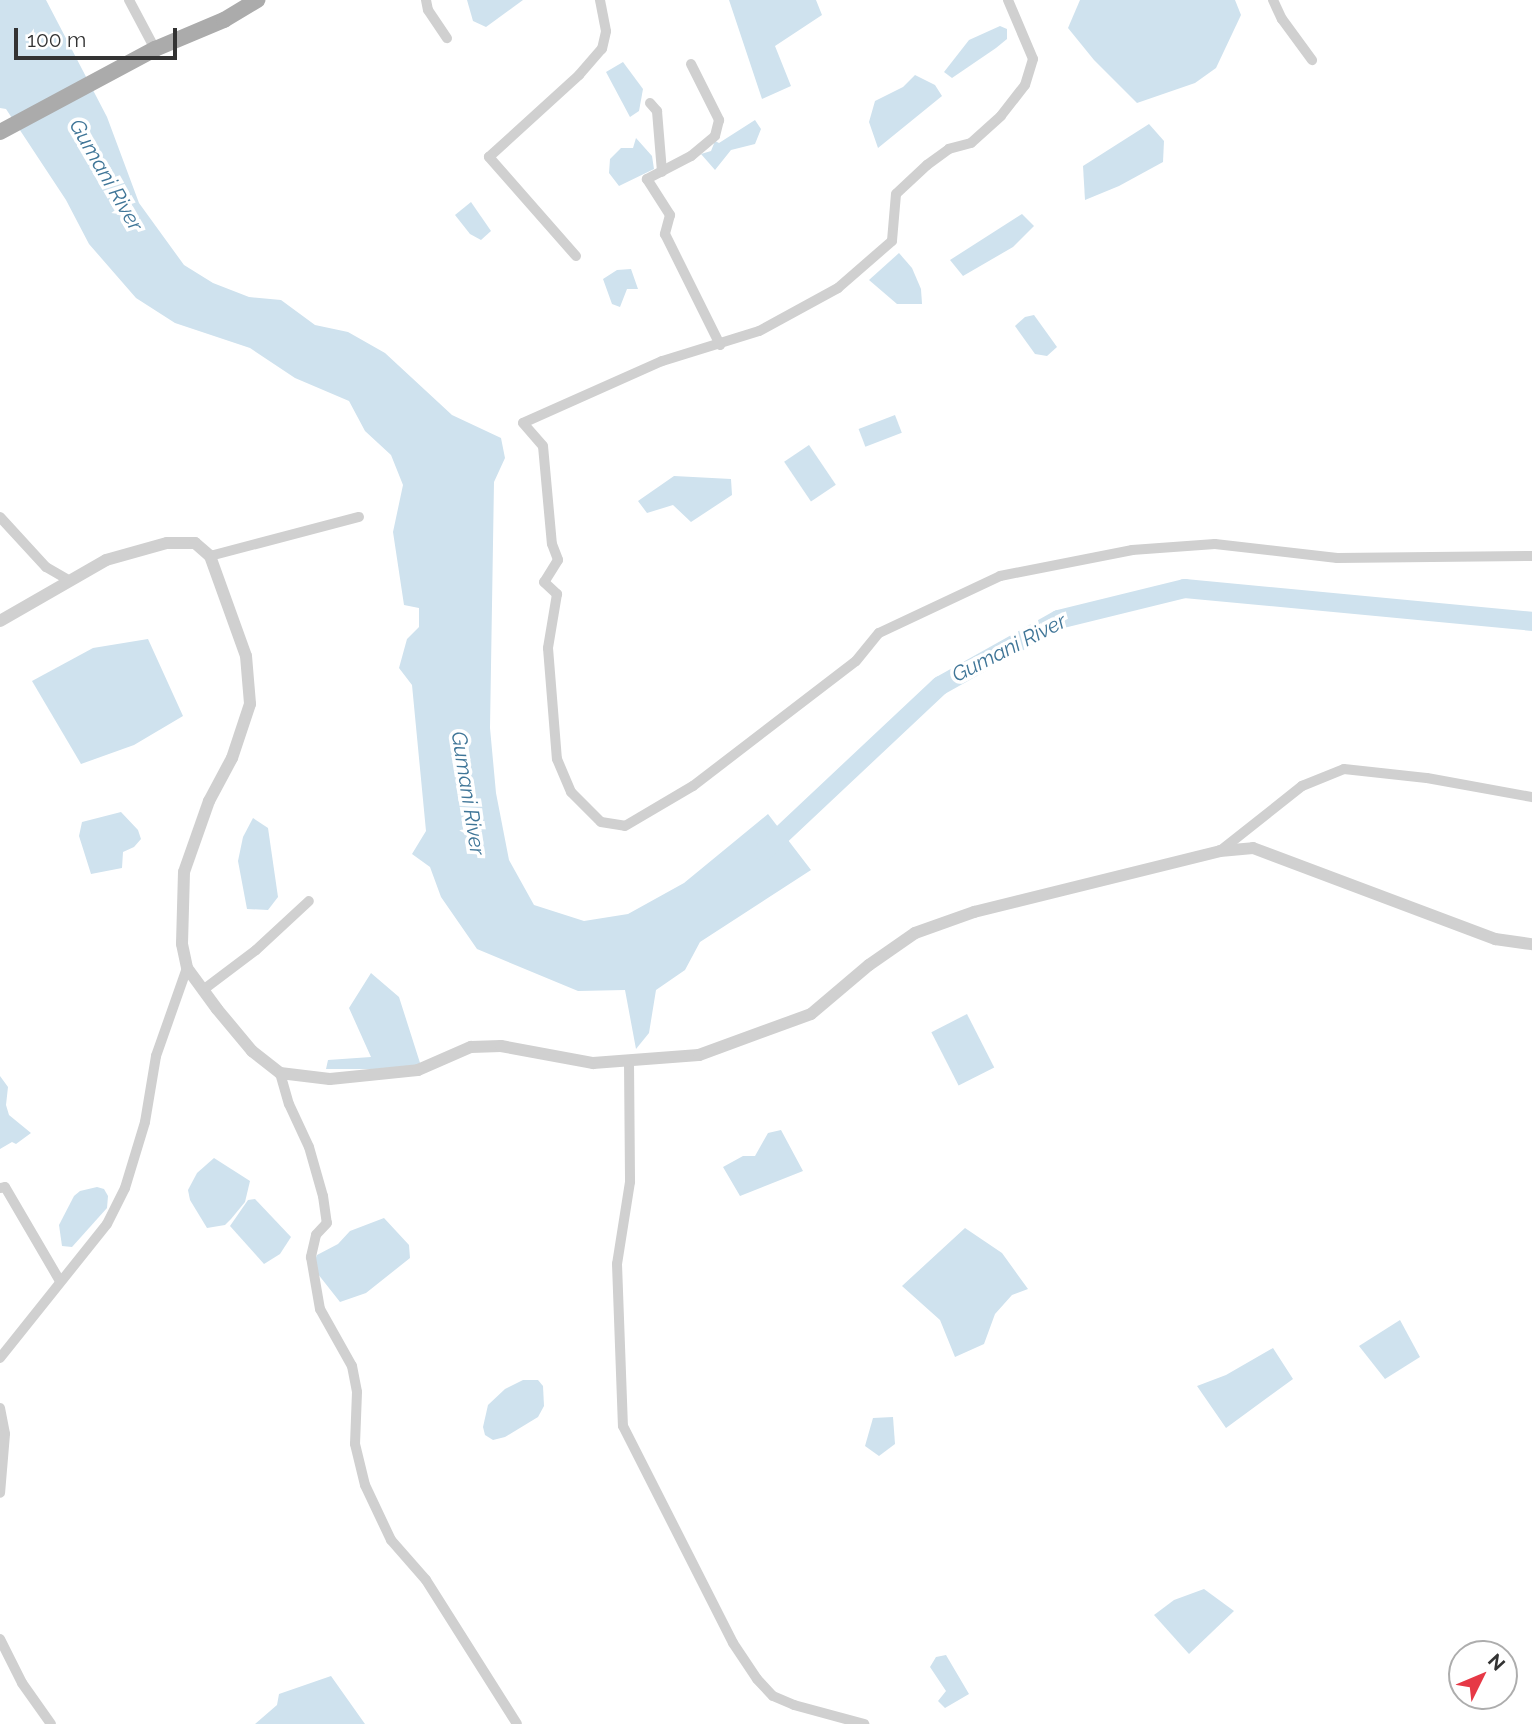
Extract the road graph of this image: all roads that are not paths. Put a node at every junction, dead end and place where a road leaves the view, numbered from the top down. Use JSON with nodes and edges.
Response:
{"nodes":[{"id":1,"x":129,"y":0,"type":"edge"},
{"id":2,"x":257,"y":0,"type":"edge"},
{"id":3,"x":426,"y":0,"type":"edge"},
{"id":4,"x":600,"y":0,"type":"edge"},
{"id":5,"x":1008,"y":0,"type":"edge"},
{"id":6,"x":1273,"y":0,"type":"edge"},
{"id":7,"x":447,"y":38,"type":"dead end"},
{"id":8,"x":155,"y":49,"type":"junction"},
{"id":9,"x":1312,"y":60,"type":"dead end"},
{"id":10,"x":691,"y":64,"type":"dead end"},
{"id":11,"x":650,"y":103,"type":"dead end"},
{"id":12,"x":0,"y":132,"type":"edge"},
{"id":13,"x":662,"y":172,"type":"junction"},
{"id":14,"x":576,"y":256,"type":"dead end"},
{"id":15,"x":720,"y":345,"type":"junction"},
{"id":16,"x":0,"y":517,"type":"edge"},
{"id":17,"x":359,"y":517,"type":"dead end"},
{"id":18,"x":210,"y":556,"type":"junction"},
{"id":19,"x":1532,"y":556,"type":"edge"},
{"id":20,"x":70,"y":581,"type":"junction"},
{"id":21,"x":0,"y":621,"type":"edge"},
{"id":22,"x":1532,"y":797,"type":"edge"},
{"id":23,"x":1220,"y":851,"type":"junction"},
{"id":24,"x":309,"y":901,"type":"dead end"},
{"id":25,"x":1532,"y":944,"type":"edge"},
{"id":26,"x":187,"y":968,"type":"junction"},
{"id":27,"x":203,"y":990,"type":"junction"},
{"id":28,"x":629,"y":1063,"type":"junction"},
{"id":29,"x":280,"y":1073,"type":"junction"},
{"id":30,"x":0,"y":1188,"type":"edge"},
{"id":31,"x":60,"y":1281,"type":"junction"},
{"id":32,"x":0,"y":1358,"type":"edge"},
{"id":33,"x":0,"y":1408,"type":"edge"},
{"id":34,"x":0,"y":1493,"type":"edge"},
{"id":35,"x":0,"y":1639,"type":"edge"},
{"id":36,"x":51,"y":1724,"type":"edge"},
{"id":37,"x":517,"y":1724,"type":"edge"},
{"id":38,"x":864,"y":1724,"type":"edge"}],
"edges":[{"from":1,"to":8,"type":"street"},
{"from":2,"to":8,"type":"main road"},
{"from":3,"to":7,"type":"street"},
{"from":4,"to":14,"type":"street"},
{"from":5,"to":15,"type":"street"},
{"from":6,"to":9,"type":"street"},
{"from":8,"to":12,"type":"main road"},
{"from":10,"to":13,"type":"street"},
{"from":11,"to":13,"type":"street"},
{"from":13,"to":15,"type":"street"},
{"from":15,"to":19,"type":"street"},
{"from":16,"to":20,"type":"street"},
{"from":17,"to":18,"type":"street"},
{"from":18,"to":20,"type":"street"},
{"from":18,"to":26,"type":"street"},
{"from":20,"to":21,"type":"street"},
{"from":22,"to":23,"type":"street"},
{"from":23,"to":25,"type":"street"},
{"from":23,"to":28,"type":"street"},
{"from":24,"to":27,"type":"street"},
{"from":26,"to":27,"type":"street"},
{"from":26,"to":31,"type":"street"},
{"from":27,"to":29,"type":"street"},
{"from":28,"to":29,"type":"street"},
{"from":28,"to":38,"type":"street"},
{"from":29,"to":37,"type":"street"},
{"from":30,"to":31,"type":"street"},
{"from":31,"to":32,"type":"street"},
{"from":33,"to":34,"type":"street"},
{"from":35,"to":36,"type":"street"}]}
